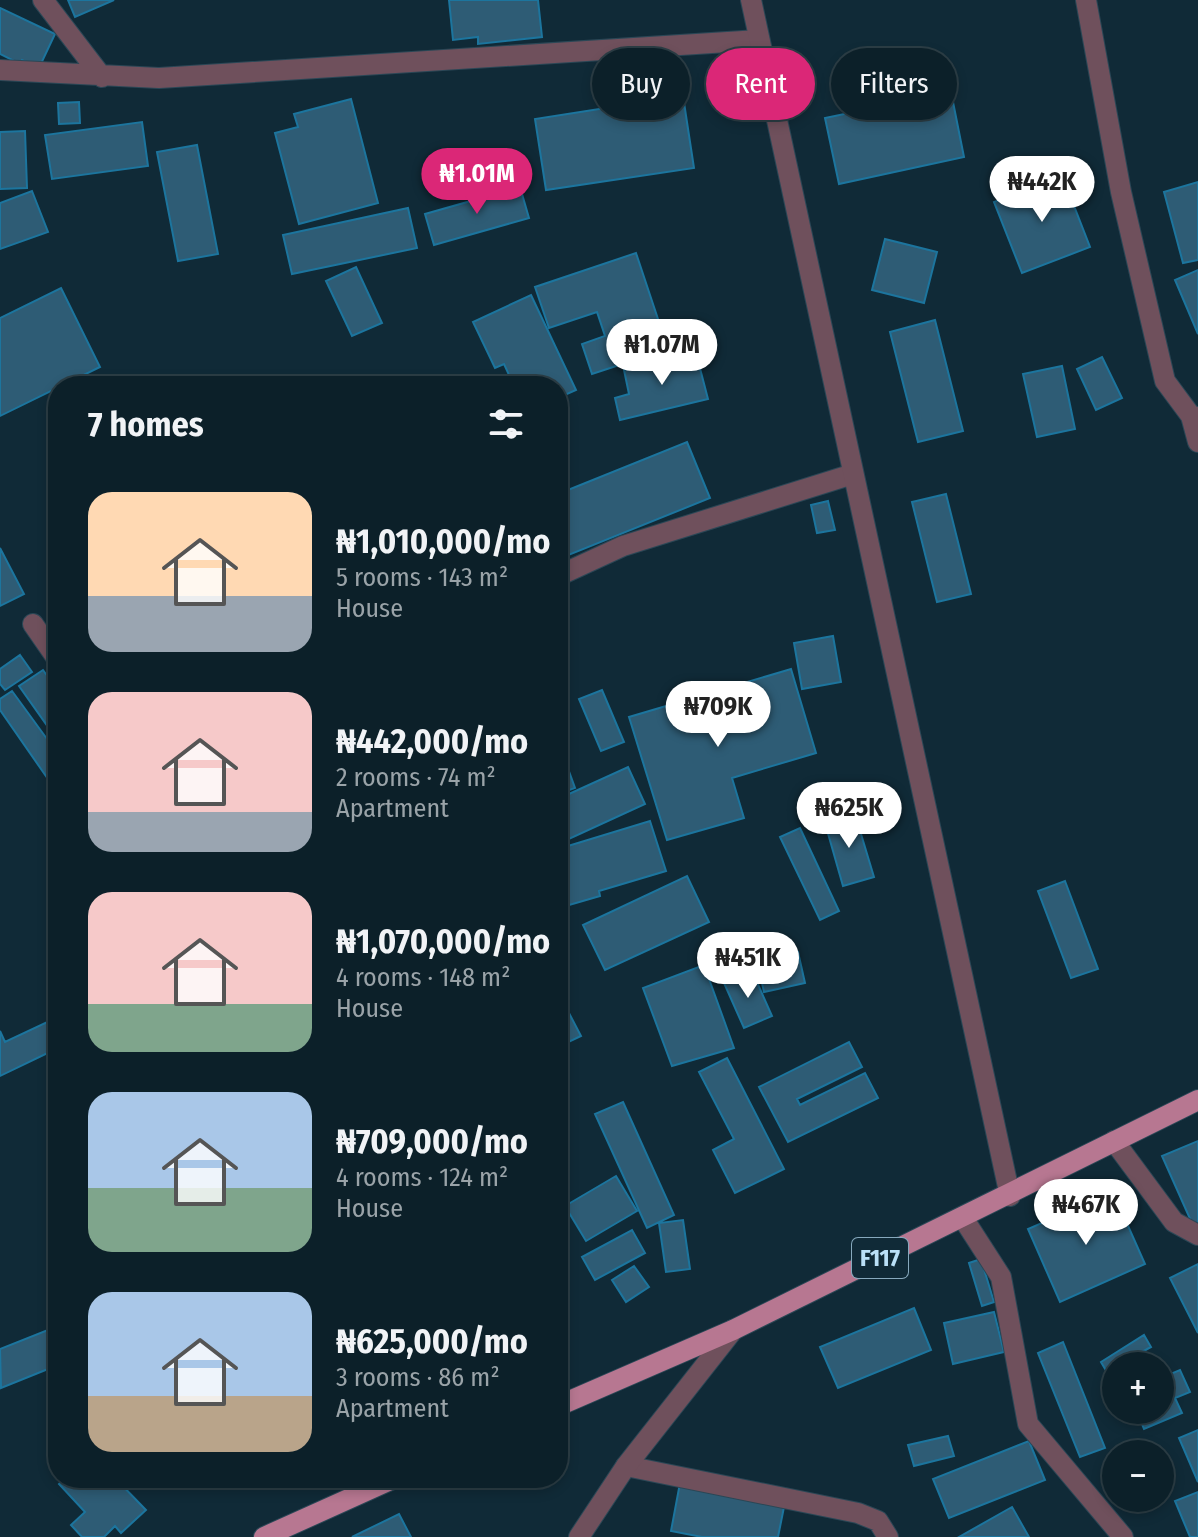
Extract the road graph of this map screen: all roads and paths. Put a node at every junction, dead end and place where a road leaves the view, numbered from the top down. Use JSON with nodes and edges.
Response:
{"nodes":[{"id":1,"x":43,"y":0,"type":"edge"},
{"id":2,"x":751,"y":0,"type":"edge"},
{"id":3,"x":1086,"y":0,"type":"edge"},
{"id":4,"x":759,"y":40,"type":"junction"},
{"id":5,"x":0,"y":70,"type":"edge"},
{"id":6,"x":102,"y":77,"type":"junction"},
{"id":7,"x":1195,"y":417,"type":"edge"},
{"id":8,"x":1198,"y":442,"type":"edge"},
{"id":9,"x":853,"y":474,"type":"junction"},
{"id":10,"x":568,"y":571,"type":"edge"},
{"id":11,"x":33,"y":624,"type":"dead end"},
{"id":12,"x":48,"y":646,"type":"edge"},
{"id":13,"x":1198,"y":1100,"type":"edge"},
{"id":14,"x":1114,"y":1141,"type":"junction"},
{"id":15,"x":1010,"y":1196,"type":"junction"},
{"id":16,"x":963,"y":1218,"type":"junction"},
{"id":17,"x":1198,"y":1235,"type":"edge"},
{"id":18,"x":733,"y":1330,"type":"junction"},
{"id":19,"x":568,"y":1402,"type":"edge"},
{"id":20,"x":626,"y":1466,"type":"junction"},
{"id":21,"x":373,"y":1488,"type":"edge"},
{"id":22,"x":264,"y":1537,"type":"edge"},
{"id":23,"x":579,"y":1537,"type":"edge"},
{"id":24,"x":888,"y":1537,"type":"edge"},
{"id":25,"x":1123,"y":1537,"type":"edge"}],
"edges":[{"from":1,"to":6,"type":"street"},
{"from":2,"to":4,"type":"street"},
{"from":3,"to":7,"type":"street"},
{"from":4,"to":6,"type":"street"},
{"from":4,"to":9,"type":"street"},
{"from":5,"to":6,"type":"street"},
{"from":7,"to":8,"type":"street"},
{"from":9,"to":10,"type":"street"},
{"from":9,"to":15,"type":"street"},
{"from":11,"to":12,"type":"street"},
{"from":13,"to":14,"type":"main road","number":"F117"},
{"from":14,"to":15,"type":"main road","number":"F117"},
{"from":14,"to":17,"type":"street"},
{"from":15,"to":16,"type":"main road","number":"F117"},
{"from":16,"to":18,"type":"main road","number":"F117"},
{"from":16,"to":25,"type":"street"},
{"from":18,"to":19,"type":"main road","number":"F117"},
{"from":18,"to":20,"type":"street"},
{"from":20,"to":23,"type":"street"},
{"from":20,"to":24,"type":"street"},
{"from":21,"to":22,"type":"main road"}]}
